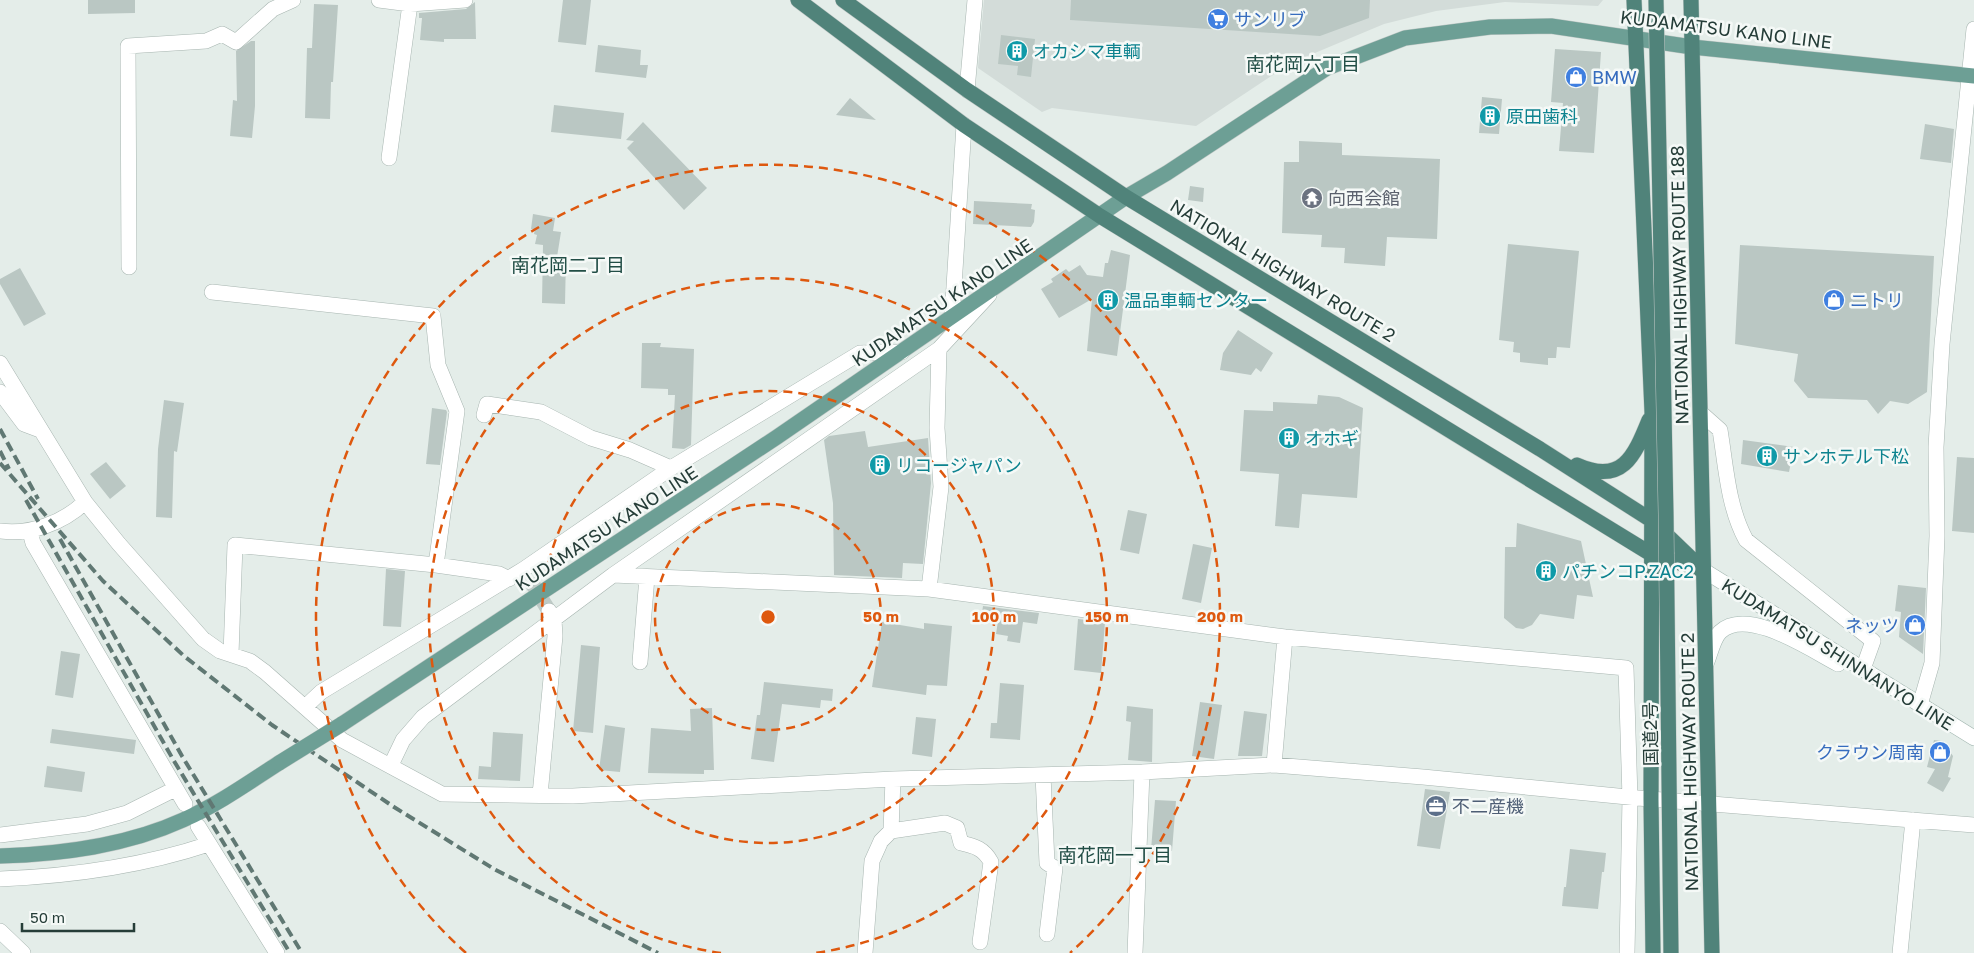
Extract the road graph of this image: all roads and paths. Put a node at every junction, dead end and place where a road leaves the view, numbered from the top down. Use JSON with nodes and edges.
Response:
{"nodes":[{"id":1,"x":293,"y":0,"type":"edge"},
{"id":2,"x":379,"y":0,"type":"edge"},
{"id":3,"x":465,"y":0,"type":"edge"},
{"id":4,"x":798,"y":0,"type":"edge"},
{"id":5,"x":843,"y":0,"type":"edge"},
{"id":6,"x":974,"y":0,"type":"edge"},
{"id":7,"x":1634,"y":0,"type":"edge"},
{"id":8,"x":1656,"y":0,"type":"edge"},
{"id":9,"x":1691,"y":0,"type":"edge"},
{"id":10,"x":410,"y":4,"type":"junction"},
{"id":11,"x":1974,"y":29,"type":"edge"},
{"id":12,"x":1635,"y":38,"type":"junction"},
{"id":13,"x":1692,"y":47,"type":"junction"},
{"id":14,"x":1971,"y":76,"type":"edge"},
{"id":15,"x":967,"y":90,"type":"junction"},
{"id":16,"x":964,"y":124,"type":"junction"},
{"id":17,"x":389,"y":158,"type":"dead end"},
{"id":18,"x":1126,"y":197,"type":"junction"},
{"id":19,"x":1100,"y":216,"type":"junction"},
{"id":20,"x":129,"y":267,"type":"dead end"},
{"id":21,"x":993,"y":290,"type":"junction"},
{"id":22,"x":212,"y":292,"type":"dead end"},
{"id":23,"x":952,"y":319,"type":"junction"},
{"id":24,"x":939,"y":349,"type":"junction"},
{"id":25,"x":902,"y":352,"type":"junction"},
{"id":26,"x":0,"y":363,"type":"edge"},
{"id":27,"x":0,"y":392,"type":"edge"},
{"id":28,"x":1652,"y":412,"type":"junction"},
{"id":29,"x":1702,"y":414,"type":"junction"},
{"id":30,"x":484,"y":415,"type":"dead end"},
{"id":31,"x":40,"y":430,"type":"junction"},
{"id":32,"x":1540,"y":448,"type":"junction"},
{"id":33,"x":671,"y":468,"type":"junction"},
{"id":34,"x":86,"y":502,"type":"junction"},
{"id":35,"x":1666,"y":516,"type":"joint"},
{"id":36,"x":1651,"y":520,"type":"junction"},
{"id":37,"x":0,"y":532,"type":"edge"},
{"id":38,"x":30,"y":532,"type":"junction"},
{"id":39,"x":1651,"y":554,"type":"junction"},
{"id":40,"x":436,"y":565,"type":"junction"},
{"id":41,"x":1703,"y":570,"type":"junction"},
{"id":42,"x":613,"y":575,"type":"junction"},
{"id":43,"x":647,"y":577,"type":"junction"},
{"id":44,"x":509,"y":579,"type":"junction"},
{"id":45,"x":929,"y":589,"type":"junction"},
{"id":46,"x":552,"y":616,"type":"junction"},
{"id":47,"x":1286,"y":637,"type":"junction"},
{"id":48,"x":231,"y":654,"type":"junction"},
{"id":49,"x":640,"y":662,"type":"dead end"},
{"id":50,"x":1706,"y":664,"type":"junction"},
{"id":51,"x":1864,"y":670,"type":"junction"},
{"id":52,"x":1920,"y":705,"type":"junction"},
{"id":53,"x":305,"y":707,"type":"junction"},
{"id":54,"x":1974,"y":738,"type":"edge"},
{"id":55,"x":391,"y":765,"type":"junction"},
{"id":56,"x":1274,"y":766,"type":"junction"},
{"id":57,"x":1142,"y":772,"type":"junction"},
{"id":58,"x":1043,"y":776,"type":"junction"},
{"id":59,"x":893,"y":779,"type":"junction"},
{"id":60,"x":176,"y":789,"type":"junction"},
{"id":61,"x":540,"y":795,"type":"junction"},
{"id":62,"x":1630,"y":798,"type":"junction"},
{"id":63,"x":1650,"y":800,"type":"junction"},
{"id":64,"x":185,"y":804,"type":"dead end"},
{"id":65,"x":1707,"y":804,"type":"junction"},
{"id":66,"x":1913,"y":820,"type":"junction"},
{"id":67,"x":1974,"y":825,"type":"edge"},
{"id":68,"x":198,"y":826,"type":"dead end"},
{"id":69,"x":891,"y":831,"type":"junction"},
{"id":70,"x":0,"y":835,"type":"edge"},
{"id":71,"x":209,"y":844,"type":"junction"},
{"id":72,"x":0,"y":856,"type":"edge"},
{"id":73,"x":0,"y":879,"type":"edge"},
{"id":74,"x":0,"y":931,"type":"edge"},
{"id":75,"x":1047,"y":934,"type":"dead end"},
{"id":76,"x":980,"y":942,"type":"dead end"},
{"id":77,"x":23,"y":953,"type":"edge"},
{"id":78,"x":277,"y":953,"type":"edge"},
{"id":79,"x":865,"y":953,"type":"edge"},
{"id":80,"x":1135,"y":953,"type":"edge"},
{"id":81,"x":1627,"y":953,"type":"edge"},
{"id":82,"x":1653,"y":953,"type":"edge"},
{"id":83,"x":1671,"y":953,"type":"edge"},
{"id":84,"x":1712,"y":953,"type":"edge"},
{"id":85,"x":1900,"y":953,"type":"edge"}],
"edges":[{"from":1,"to":20,"type":"street"},
{"from":2,"to":10,"type":"street"},
{"from":3,"to":10,"type":"street"},
{"from":4,"to":16,"type":"highway"},
{"from":5,"to":15,"type":"highway","name":"NATIONAL HIGHWAY ROUTE 2"},
{"from":6,"to":15,"type":"street"},
{"from":7,"to":12,"type":"highway","name":"NATIONAL HIGHWAY ROUTE 188"},
{"from":8,"to":35,"type":"highway","name":"NATIONAL HIGHWAY ROUTE 188","bridge":true},
{"from":9,"to":13,"type":"highway","name":"NATIONAL HIGHWAY ROUTE 188"},
{"from":10,"to":17,"type":"street"},
{"from":11,"to":14,"type":"street"},
{"from":12,"to":13,"type":"main road","name":"KUDAMATSU KANO LINE"},
{"from":12,"to":18,"type":"main road","name":"KUDAMATSU KANO LINE"},
{"from":12,"to":28,"type":"highway","name":"NATIONAL HIGHWAY ROUTE 188"},
{"from":13,"to":14,"type":"main road","name":"KUDAMATSU KANO LINE"},
{"from":13,"to":29,"type":"highway","name":"NATIONAL HIGHWAY ROUTE 188"},
{"from":14,"to":52,"type":"street"},
{"from":15,"to":18,"type":"highway","name":"NATIONAL HIGHWAY ROUTE 2"},
{"from":16,"to":19,"type":"highway"},
{"from":16,"to":23,"type":"street"},
{"from":18,"to":19,"type":"main road","name":"KUDAMATSU KANO LINE"},
{"from":18,"to":32,"type":"highway","name":"NATIONAL HIGHWAY ROUTE 2"},
{"from":19,"to":21,"type":"main road","name":"KUDAMATSU KANO LINE"},
{"from":19,"to":39,"type":"highway"},
{"from":21,"to":23,"type":"main road","name":"KUDAMATSU KANO LINE"},
{"from":21,"to":24,"type":"street"},
{"from":22,"to":40,"type":"street"},
{"from":23,"to":25,"type":"main road","name":"KUDAMATSU KANO LINE"},
{"from":24,"to":42,"type":"street"},
{"from":24,"to":45,"type":"street"},
{"from":25,"to":33,"type":"street"},
{"from":25,"to":72,"type":"main road","name":"KUDAMATSU KANO LINE","bridge":true},
{"from":26,"to":31,"type":"street"},
{"from":27,"to":31,"type":"street"},
{"from":28,"to":32,"type":"highway"},
{"from":28,"to":36,"type":"highway","name":"NATIONAL HIGHWAY ROUTE 188"},
{"from":29,"to":41,"type":"highway","name":"NATIONAL HIGHWAY ROUTE 188"},
{"from":29,"to":51,"type":"street"},
{"from":30,"to":33,"type":"street"},
{"from":31,"to":34,"type":"street"},
{"from":32,"to":36,"type":"highway","name":"NATIONAL HIGHWAY ROUTE 2"},
{"from":33,"to":44,"type":"street"},
{"from":34,"to":38,"type":"street"},
{"from":34,"to":48,"type":"street"},
{"from":35,"to":83,"type":"highway","name":"国道2号","bridge":true},
{"from":36,"to":39,"type":"highway","name":"NATIONAL HIGHWAY ROUTE 188"},
{"from":36,"to":41,"type":"highway","name":"NATIONAL HIGHWAY ROUTE 2"},
{"from":37,"to":38,"type":"street"},
{"from":38,"to":60,"type":"street"},
{"from":39,"to":41,"type":"highway"},
{"from":39,"to":63,"type":"highway","name":"NATIONAL HIGHWAY ROUTE 2"},
{"from":40,"to":44,"type":"street"},
{"from":40,"to":48,"type":"street"},
{"from":41,"to":50,"type":"highway","name":"NATIONAL HIGHWAY ROUTE 2"},
{"from":41,"to":51,"type":"street","name":"KUDAMATSU SHINNANYO LINE"},
{"from":42,"to":43,"type":"street"},
{"from":42,"to":46,"type":"street"},
{"from":43,"to":45,"type":"street"},
{"from":43,"to":49,"type":"street"},
{"from":44,"to":53,"type":"street"},
{"from":45,"to":47,"type":"street"},
{"from":46,"to":55,"type":"street"},
{"from":46,"to":61,"type":"street"},
{"from":47,"to":56,"type":"street"},
{"from":47,"to":62,"type":"street"},
{"from":48,"to":53,"type":"street"},
{"from":50,"to":52,"type":"street"},
{"from":50,"to":65,"type":"highway","name":"NATIONAL HIGHWAY ROUTE 2"},
{"from":51,"to":52,"type":"street","name":"KUDAMATSU SHINNANYO LINE"},
{"from":52,"to":54,"type":"street","name":"KUDAMATSU SHINNANYO LINE"},
{"from":53,"to":55,"type":"street"},
{"from":55,"to":61,"type":"street"},
{"from":56,"to":57,"type":"street"},
{"from":56,"to":62,"type":"street"},
{"from":57,"to":58,"type":"street"},
{"from":57,"to":80,"type":"street"},
{"from":58,"to":59,"type":"street"},
{"from":58,"to":75,"type":"street"},
{"from":59,"to":61,"type":"street"},
{"from":59,"to":69,"type":"street"},
{"from":60,"to":64,"type":"street"},
{"from":60,"to":70,"type":"street"},
{"from":62,"to":63,"type":"street"},
{"from":62,"to":81,"type":"street"},
{"from":63,"to":65,"type":"street"},
{"from":63,"to":82,"type":"highway","name":"NATIONAL HIGHWAY ROUTE 2"},
{"from":65,"to":66,"type":"street"},
{"from":65,"to":84,"type":"highway","name":"NATIONAL HIGHWAY ROUTE 2"},
{"from":66,"to":67,"type":"street"},
{"from":66,"to":85,"type":"street"},
{"from":68,"to":71,"type":"street"},
{"from":69,"to":76,"type":"street"},
{"from":69,"to":79,"type":"street"},
{"from":71,"to":73,"type":"street"},
{"from":71,"to":78,"type":"street"},
{"from":74,"to":77,"type":"street"}]}
